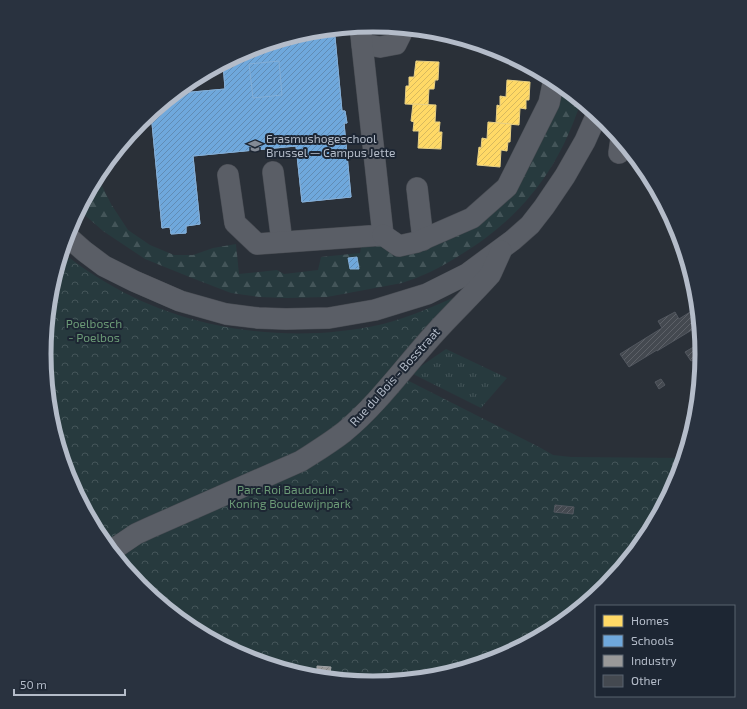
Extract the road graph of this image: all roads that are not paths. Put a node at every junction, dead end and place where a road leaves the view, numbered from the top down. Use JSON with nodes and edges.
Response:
{"nodes":[{"id":1,"x":401,"y":34,"type":"edge"},
{"id":2,"x":361,"y":35,"type":"edge"},
{"id":3,"x":553,"y":86,"type":"edge"},
{"id":4,"x":597,"y":121,"type":"edge"},
{"id":5,"x":273,"y":172,"type":"dead end"},
{"id":6,"x":228,"y":175,"type":"dead end"},
{"id":7,"x":417,"y":188,"type":"dead end"},
{"id":8,"x":384,"y":235,"type":"junction"},
{"id":9,"x":423,"y":240,"type":"junction"},
{"id":10,"x":72,"y":241,"type":"edge"},
{"id":11,"x":282,"y":242,"type":"junction"},
{"id":12,"x":502,"y":248,"type":"junction"},
{"id":13,"x":116,"y":548,"type":"edge"}],
"edges":[{"from":1,"to":2,"type":"street"},
{"from":2,"to":8,"type":"street"},
{"from":3,"to":9,"type":"street"},
{"from":4,"to":12,"type":"street"},
{"from":5,"to":11,"type":"street"},
{"from":6,"to":11,"type":"street"},
{"from":7,"to":9,"type":"street"},
{"from":8,"to":9,"type":"street"},
{"from":8,"to":11,"type":"street"},
{"from":10,"to":12,"type":"street"},
{"from":12,"to":13,"type":"street","name":"Rue du Bois - Bosstraat"}]}
